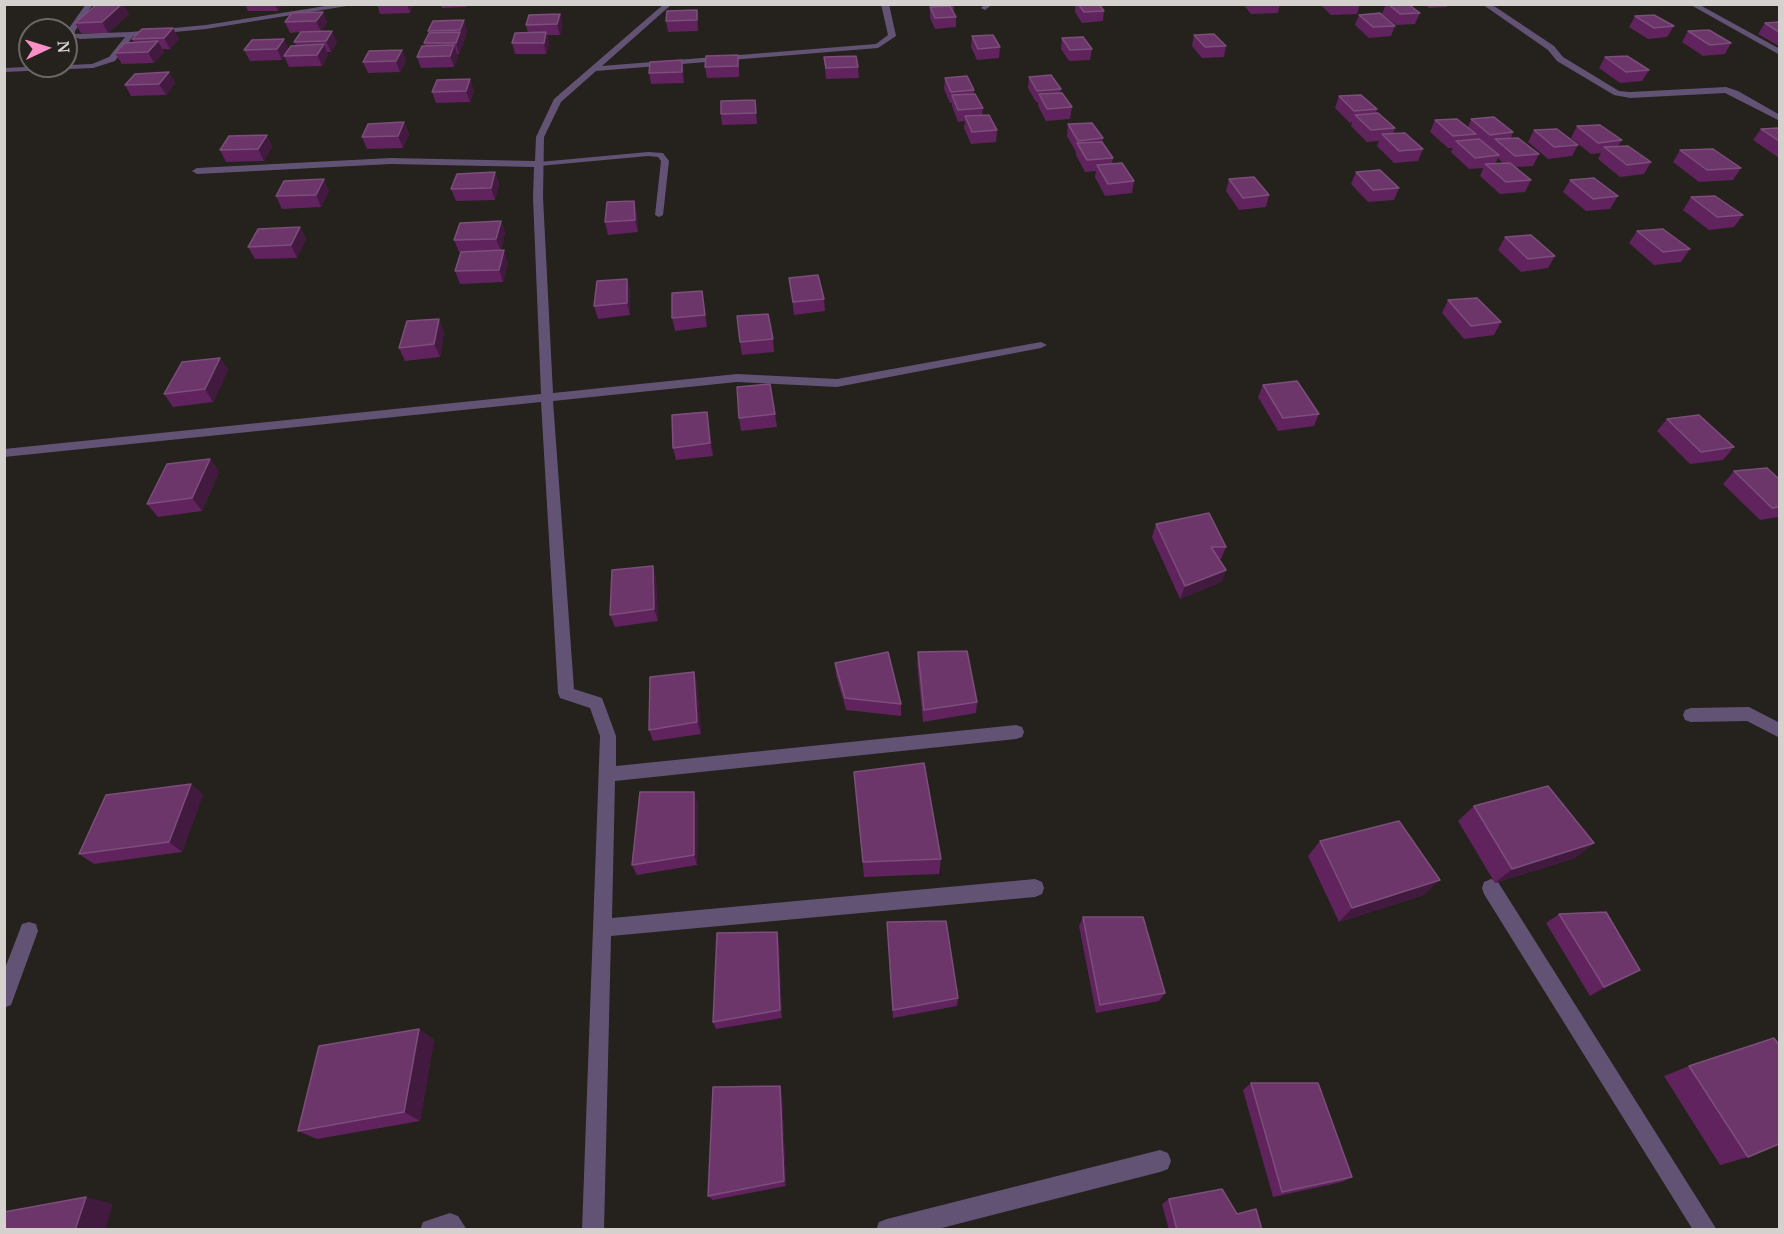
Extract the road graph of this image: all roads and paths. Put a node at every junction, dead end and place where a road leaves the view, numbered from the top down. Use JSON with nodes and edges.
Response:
{"nodes":[{"id":1,"x":90,"y":4,"type":"edge"},
{"id":2,"x":356,"y":4,"type":"edge"},
{"id":3,"x":669,"y":4,"type":"edge"},
{"id":4,"x":885,"y":4,"type":"edge"},
{"id":5,"x":1485,"y":4,"type":"edge"},
{"id":6,"x":1692,"y":4,"type":"edge"},
{"id":7,"x":131,"y":34,"type":"junction"},
{"id":8,"x":1779,"y":53,"type":"edge"},
{"id":9,"x":595,"y":69,"type":"junction"},
{"id":10,"x":4,"y":70,"type":"edge"},
{"id":11,"x":1779,"y":119,"type":"edge"},
{"id":12,"x":539,"y":164,"type":"junction"},
{"id":13,"x":197,"y":171,"type":"dead end"},
{"id":14,"x":659,"y":215,"type":"dead end"},
{"id":15,"x":1041,"y":345,"type":"dead end"},
{"id":16,"x":547,"y":396,"type":"junction"},
{"id":17,"x":4,"y":453,"type":"edge"},
{"id":18,"x":1691,"y":715,"type":"dead end"},
{"id":19,"x":1779,"y":731,"type":"edge"},
{"id":20,"x":1016,"y":732,"type":"dead end"},
{"id":21,"x":607,"y":774,"type":"junction"},
{"id":22,"x":1035,"y":888,"type":"dead end"},
{"id":23,"x":1491,"y":888,"type":"dead end"},
{"id":24,"x":602,"y":928,"type":"junction"},
{"id":25,"x":29,"y":931,"type":"dead end"},
{"id":26,"x":4,"y":998,"type":"edge"},
{"id":27,"x":1160,"y":1161,"type":"dead end"},
{"id":28,"x":431,"y":1230,"type":"edge"},
{"id":29,"x":456,"y":1230,"type":"edge"},
{"id":30,"x":593,"y":1230,"type":"edge"},
{"id":31,"x":887,"y":1230,"type":"edge"},
{"id":32,"x":1706,"y":1230,"type":"edge"}],
"edges":[{"from":1,"to":7,"type":"street"},
{"from":2,"to":7,"type":"street"},
{"from":3,"to":9,"type":"street"},
{"from":4,"to":9,"type":"street"},
{"from":5,"to":11,"type":"street"},
{"from":6,"to":8,"type":"street"},
{"from":7,"to":10,"type":"street"},
{"from":9,"to":12,"type":"street"},
{"from":12,"to":13,"type":"street"},
{"from":12,"to":14,"type":"lane"},
{"from":12,"to":16,"type":"street"},
{"from":15,"to":16,"type":"street"},
{"from":16,"to":17,"type":"street"},
{"from":16,"to":21,"type":"street"},
{"from":18,"to":19,"type":"street"},
{"from":20,"to":21,"type":"street"},
{"from":21,"to":24,"type":"street"},
{"from":22,"to":24,"type":"street"},
{"from":23,"to":32,"type":"street"},
{"from":24,"to":30,"type":"street"},
{"from":25,"to":26,"type":"street"},
{"from":27,"to":31,"type":"street"},
{"from":28,"to":29,"type":"street"}]}
